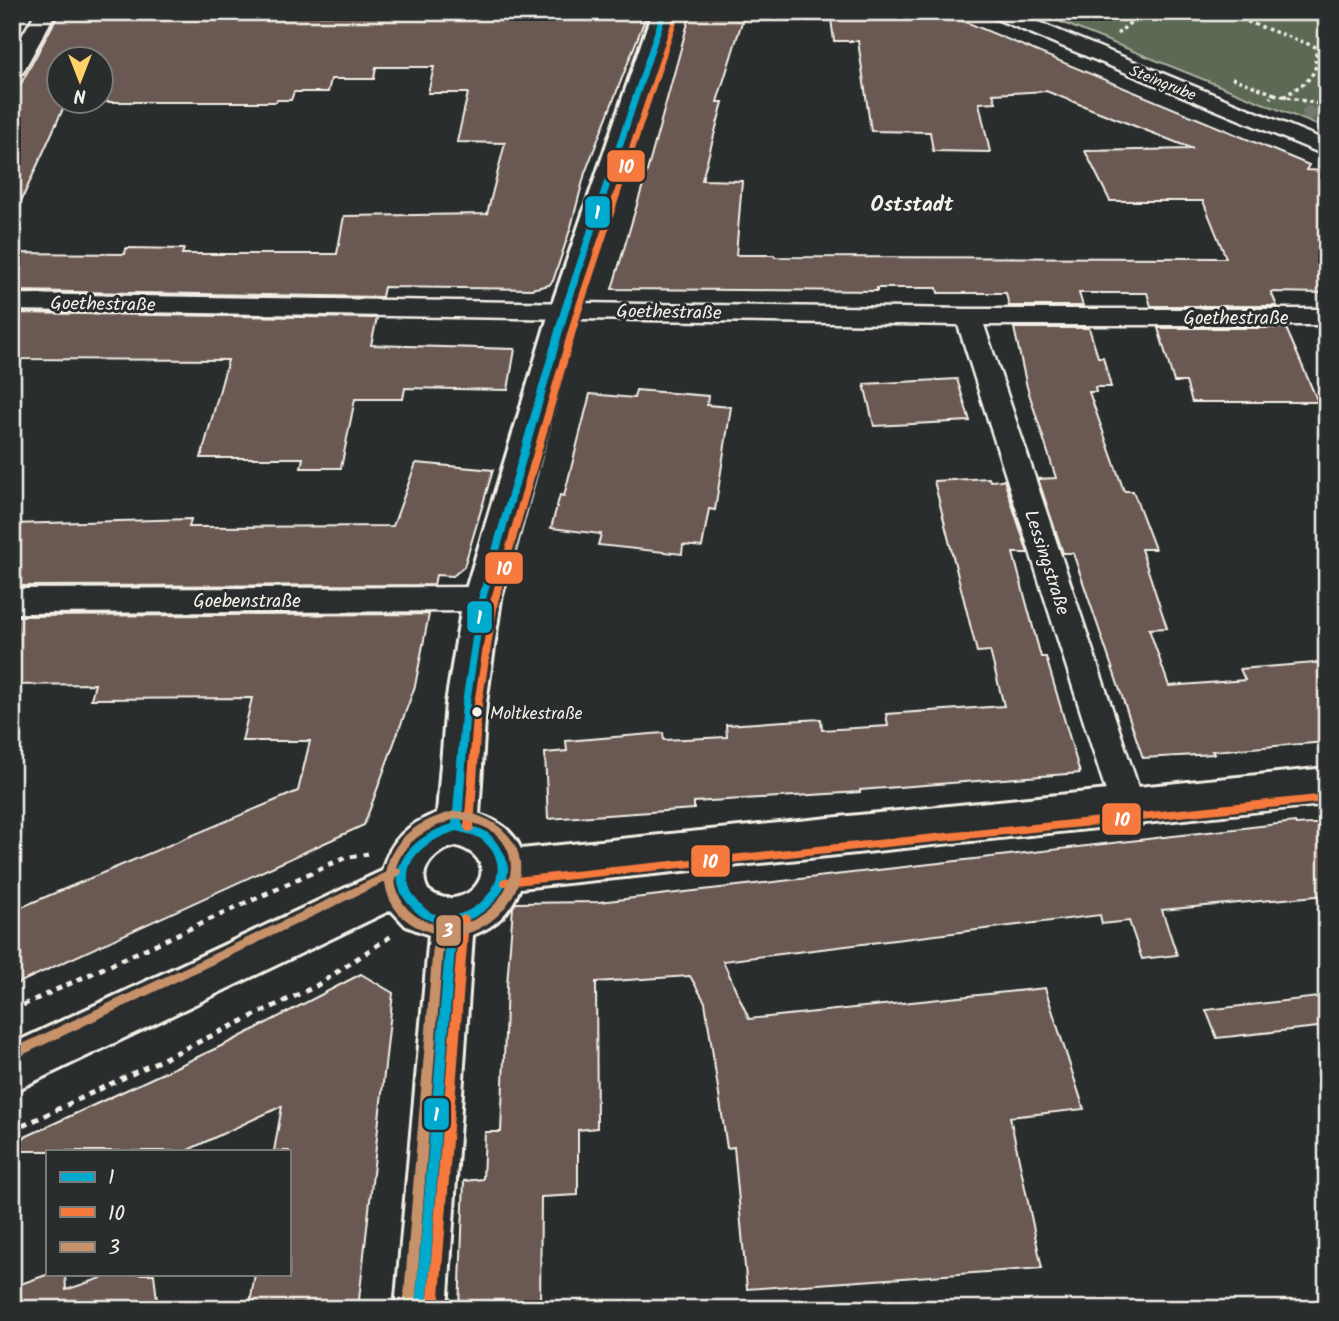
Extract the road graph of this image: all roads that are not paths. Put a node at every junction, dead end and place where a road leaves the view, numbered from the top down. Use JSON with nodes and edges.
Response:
{"nodes":[{"id":1,"x":46,"y":12,"type":"edge"},
{"id":2,"x":664,"y":12,"type":"edge"},
{"id":3,"x":996,"y":12,"type":"edge"},
{"id":4,"x":12,"y":72,"type":"edge"},
{"id":5,"x":1323,"y":142,"type":"edge"},
{"id":6,"x":12,"y":302,"type":"edge"},
{"id":7,"x":565,"y":310,"type":"junction"},
{"id":8,"x":968,"y":317,"type":"junction"},
{"id":9,"x":1327,"y":317,"type":"edge"},
{"id":10,"x":482,"y":599,"type":"junction"},
{"id":11,"x":12,"y":601,"type":"edge"},
{"id":12,"x":1327,"y":786,"type":"edge"},
{"id":13,"x":1128,"y":807,"type":"junction"},
{"id":14,"x":457,"y":827,"type":"junction"},
{"id":15,"x":504,"y":870,"type":"junction"},
{"id":16,"x":424,"y":890,"type":"junction"},
{"id":17,"x":12,"y":1069,"type":"edge"},
{"id":18,"x":421,"y":1309,"type":"edge"}],
"edges":[{"from":1,"to":4,"type":"street"},
{"from":2,"to":7,"type":"street"},
{"from":3,"to":5,"type":"street","name":"Steingrube"},
{"from":6,"to":7,"type":"street","name":"Goethestraße"},
{"from":7,"to":8,"type":"street","name":"Goethestraße"},
{"from":7,"to":10,"type":"street"},
{"from":8,"to":9,"type":"street","name":"Goethestraße"},
{"from":8,"to":13,"type":"street","name":"Lessingstraße"},
{"from":10,"to":11,"type":"street","name":"Goebenstraße"},
{"from":10,"to":14,"type":"street"},
{"from":12,"to":13,"type":"street"},
{"from":13,"to":15,"type":"street"},
{"from":14,"to":15,"type":"street"},
{"from":14,"to":16,"type":"street"},
{"from":15,"to":16,"type":"street"},
{"from":16,"to":17,"type":"street"},
{"from":16,"to":18,"type":"street"}]}
